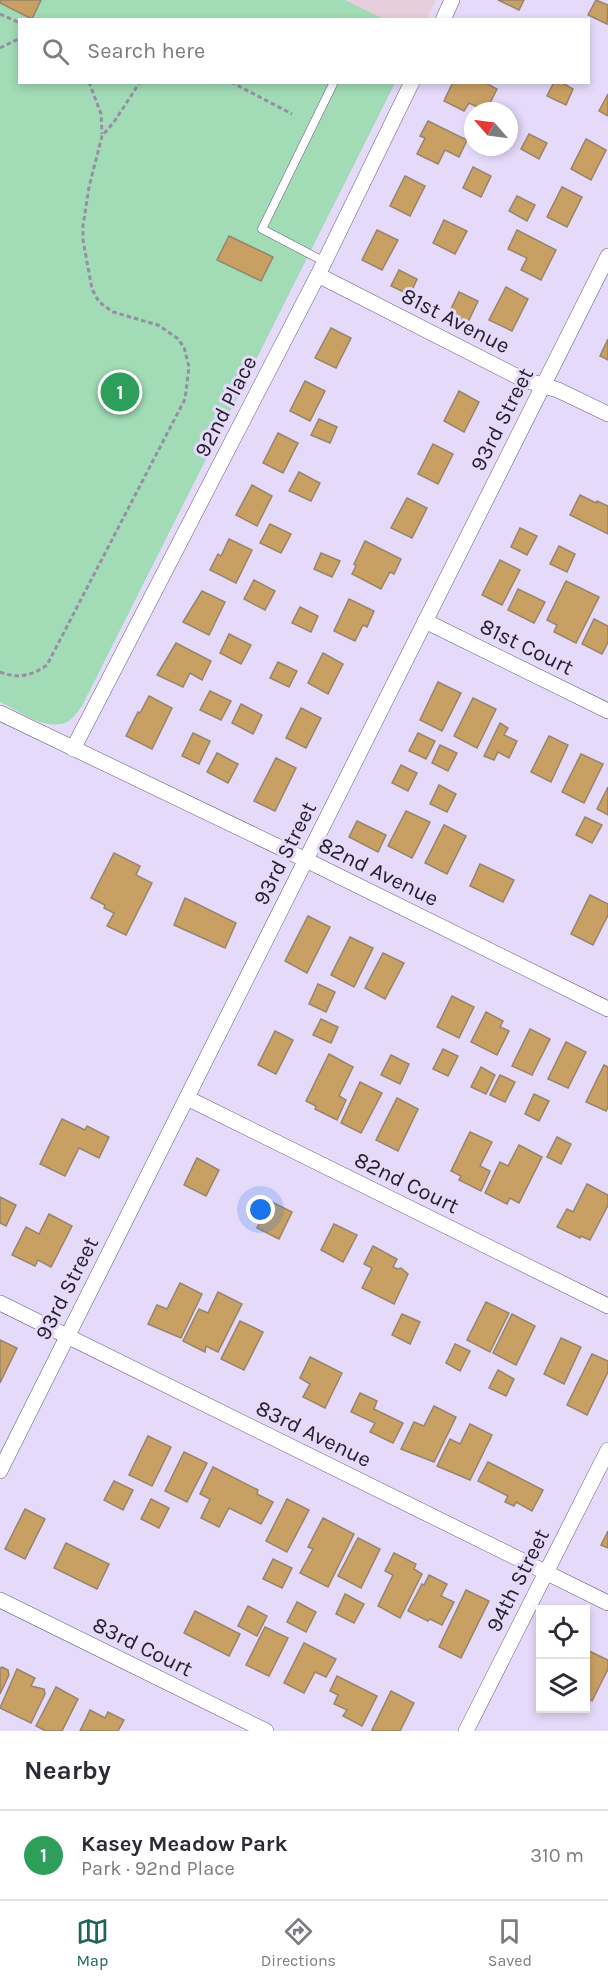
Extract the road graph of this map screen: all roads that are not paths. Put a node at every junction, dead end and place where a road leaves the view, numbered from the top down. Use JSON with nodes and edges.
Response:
{"nodes":[{"id":1,"x":452,"y":0,"type":"edge"},
{"id":2,"x":444,"y":18,"type":"edge"},
{"id":3,"x":333,"y":84,"type":"edge"},
{"id":4,"x":411,"y":84,"type":"edge"},
{"id":5,"x":608,"y":256,"type":"edge"},
{"id":6,"x":322,"y":268,"type":"junction"},
{"id":7,"x":543,"y":385,"type":"junction"},
{"id":8,"x":608,"y":414,"type":"edge"},
{"id":9,"x":425,"y":621,"type":"junction"},
{"id":10,"x":608,"y":711,"type":"edge"},
{"id":11,"x":0,"y":713,"type":"edge"},
{"id":12,"x":73,"y":749,"type":"junction"},
{"id":13,"x":306,"y":860,"type":"junction"},
{"id":14,"x":608,"y":1009,"type":"edge"},
{"id":15,"x":187,"y":1098,"type":"junction"},
{"id":16,"x":0,"y":1303,"type":"edge"},
{"id":17,"x":608,"y":1306,"type":"edge"},
{"id":18,"x":67,"y":1336,"type":"junction"},
{"id":19,"x":608,"y":1450,"type":"edge"},
{"id":20,"x":0,"y":1471,"type":"edge"},
{"id":21,"x":546,"y":1572,"type":"junction"},
{"id":22,"x":0,"y":1600,"type":"edge"},
{"id":23,"x":608,"y":1603,"type":"edge"},
{"id":24,"x":266,"y":1731,"type":"edge"},
{"id":25,"x":466,"y":1731,"type":"edge"}],
"edges":[{"from":1,"to":2,"type":"street"},
{"from":3,"to":6,"type":"lane"},
{"from":4,"to":6,"type":"street","name":"92nd Place"},
{"from":5,"to":7,"type":"street","name":"93rd Street"},
{"from":6,"to":7,"type":"street","name":"81st Avenue"},
{"from":6,"to":12,"type":"street","name":"92nd Place"},
{"from":7,"to":8,"type":"street","name":"81st Avenue"},
{"from":7,"to":9,"type":"street","name":"93rd Street"},
{"from":9,"to":10,"type":"street","name":"81st Court"},
{"from":9,"to":13,"type":"street","name":"93rd Street"},
{"from":11,"to":12,"type":"street","name":"82nd Avenue"},
{"from":12,"to":13,"type":"street","name":"82nd Avenue"},
{"from":13,"to":14,"type":"street","name":"82nd Avenue"},
{"from":13,"to":15,"type":"street","name":"93rd Street"},
{"from":15,"to":17,"type":"street","name":"82nd Court"},
{"from":15,"to":18,"type":"street","name":"93rd Street"},
{"from":16,"to":18,"type":"street","name":"83rd Avenue"},
{"from":18,"to":20,"type":"street","name":"93rd Street"},
{"from":18,"to":21,"type":"street","name":"83rd Avenue"},
{"from":19,"to":21,"type":"street","name":"94th Street"},
{"from":21,"to":23,"type":"street","name":"83rd Avenue"},
{"from":21,"to":25,"type":"street","name":"94th Street"},
{"from":22,"to":24,"type":"street","name":"83rd Court"}]}
